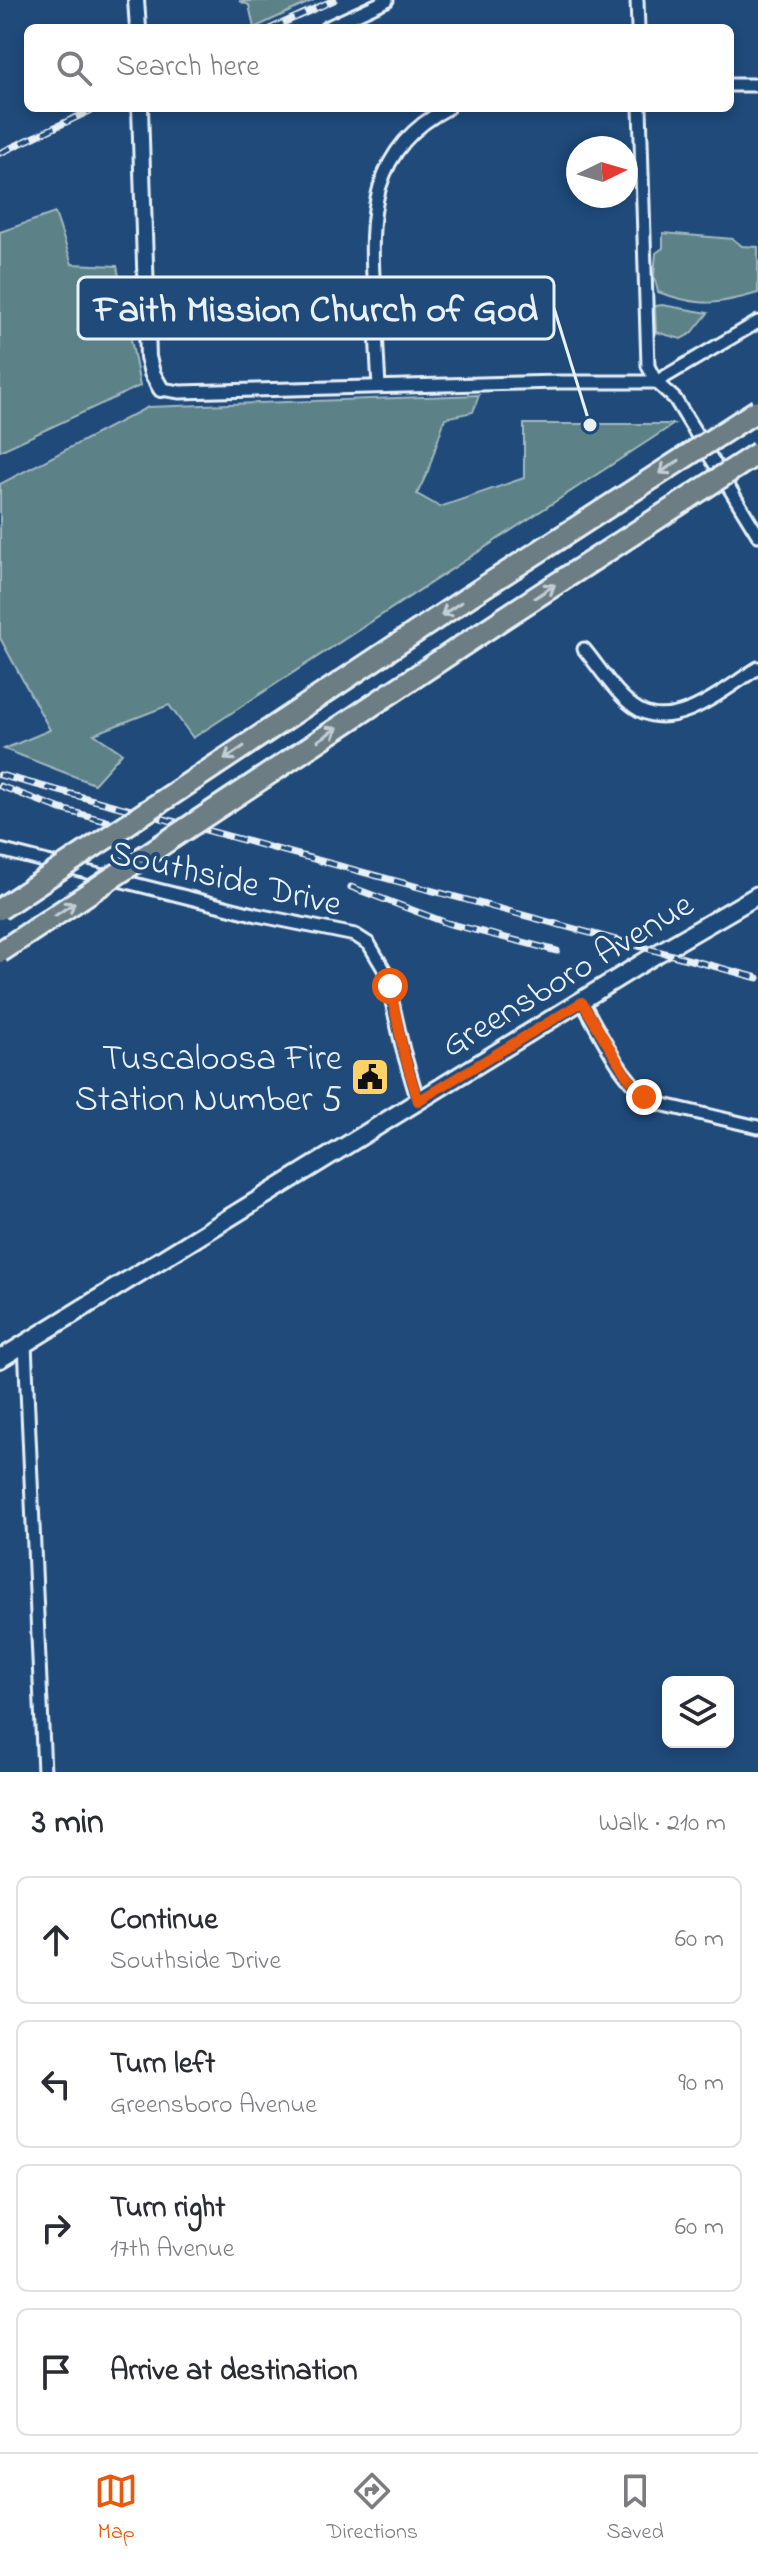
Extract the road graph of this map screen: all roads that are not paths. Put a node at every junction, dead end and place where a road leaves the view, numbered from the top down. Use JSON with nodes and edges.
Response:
{"nodes":[{"id":1,"x":136,"y":0,"type":"edge"},
{"id":2,"x":387,"y":0,"type":"edge"},
{"id":3,"x":637,"y":0,"type":"edge"},
{"id":4,"x":138,"y":24,"type":"edge"},
{"id":5,"x":336,"y":24,"type":"edge"},
{"id":6,"x":638,"y":24,"type":"edge"},
{"id":7,"x":734,"y":85,"type":"edge"},
{"id":8,"x":758,"y":85,"type":"edge"},
{"id":9,"x":140,"y":112,"type":"edge"},
{"id":10,"x":442,"y":112,"type":"edge"},
{"id":11,"x":640,"y":112,"type":"edge"},
{"id":12,"x":758,"y":322,"type":"edge"},
{"id":13,"x":656,"y":382,"type":"junction"},
{"id":14,"x":379,"y":386,"type":"junction"},
{"id":15,"x":161,"y":389,"type":"joint"},
{"id":16,"x":758,"y":410,"type":"edge"},
{"id":17,"x":758,"y":453,"type":"edge"},
{"id":18,"x":758,"y":535,"type":"edge"},
{"id":19,"x":584,"y":649,"type":"dead end"},
{"id":20,"x":758,"y":668,"type":"edge"},
{"id":21,"x":0,"y":850,"type":"edge"},
{"id":22,"x":758,"y":895,"type":"edge"},
{"id":23,"x":0,"y":909,"type":"edge"},
{"id":24,"x":0,"y":952,"type":"edge"},
{"id":25,"x":582,"y":1002,"type":"junction"},
{"id":26,"x":418,"y":1101,"type":"junction"},
{"id":27,"x":758,"y":1127,"type":"edge"},
{"id":28,"x":25,"y":1344,"type":"junction"},
{"id":29,"x":0,"y":1359,"type":"edge"},
{"id":30,"x":44,"y":1772,"type":"edge"}],
"edges":[{"from":1,"to":4,"type":"street"},
{"from":2,"to":5,"type":"street"},
{"from":3,"to":6,"type":"street"},
{"from":7,"to":8,"type":"street"},
{"from":9,"to":15,"type":"street"},
{"from":10,"to":14,"type":"street"},
{"from":11,"to":13,"type":"street"},
{"from":12,"to":13,"type":"street"},
{"from":13,"to":14,"type":"street"},
{"from":13,"to":18,"type":"street"},
{"from":14,"to":15,"type":"street"},
{"from":16,"to":23,"type":"highway","one_way":true,"bridge":true},
{"from":24,"to":17,"type":"highway","one_way":true,"bridge":true},
{"from":19,"to":20,"type":"street"},
{"from":21,"to":26,"type":"street","name":"Southside Drive"},
{"from":22,"to":25,"type":"main road","name":"Greensboro Avenue"},
{"from":25,"to":26,"type":"main road","name":"Greensboro Avenue"},
{"from":25,"to":27,"type":"street"},
{"from":26,"to":28,"type":"main road","name":"Greensboro Avenue"},
{"from":28,"to":29,"type":"main road","name":"Greensboro Avenue"},
{"from":28,"to":30,"type":"street"}]}
